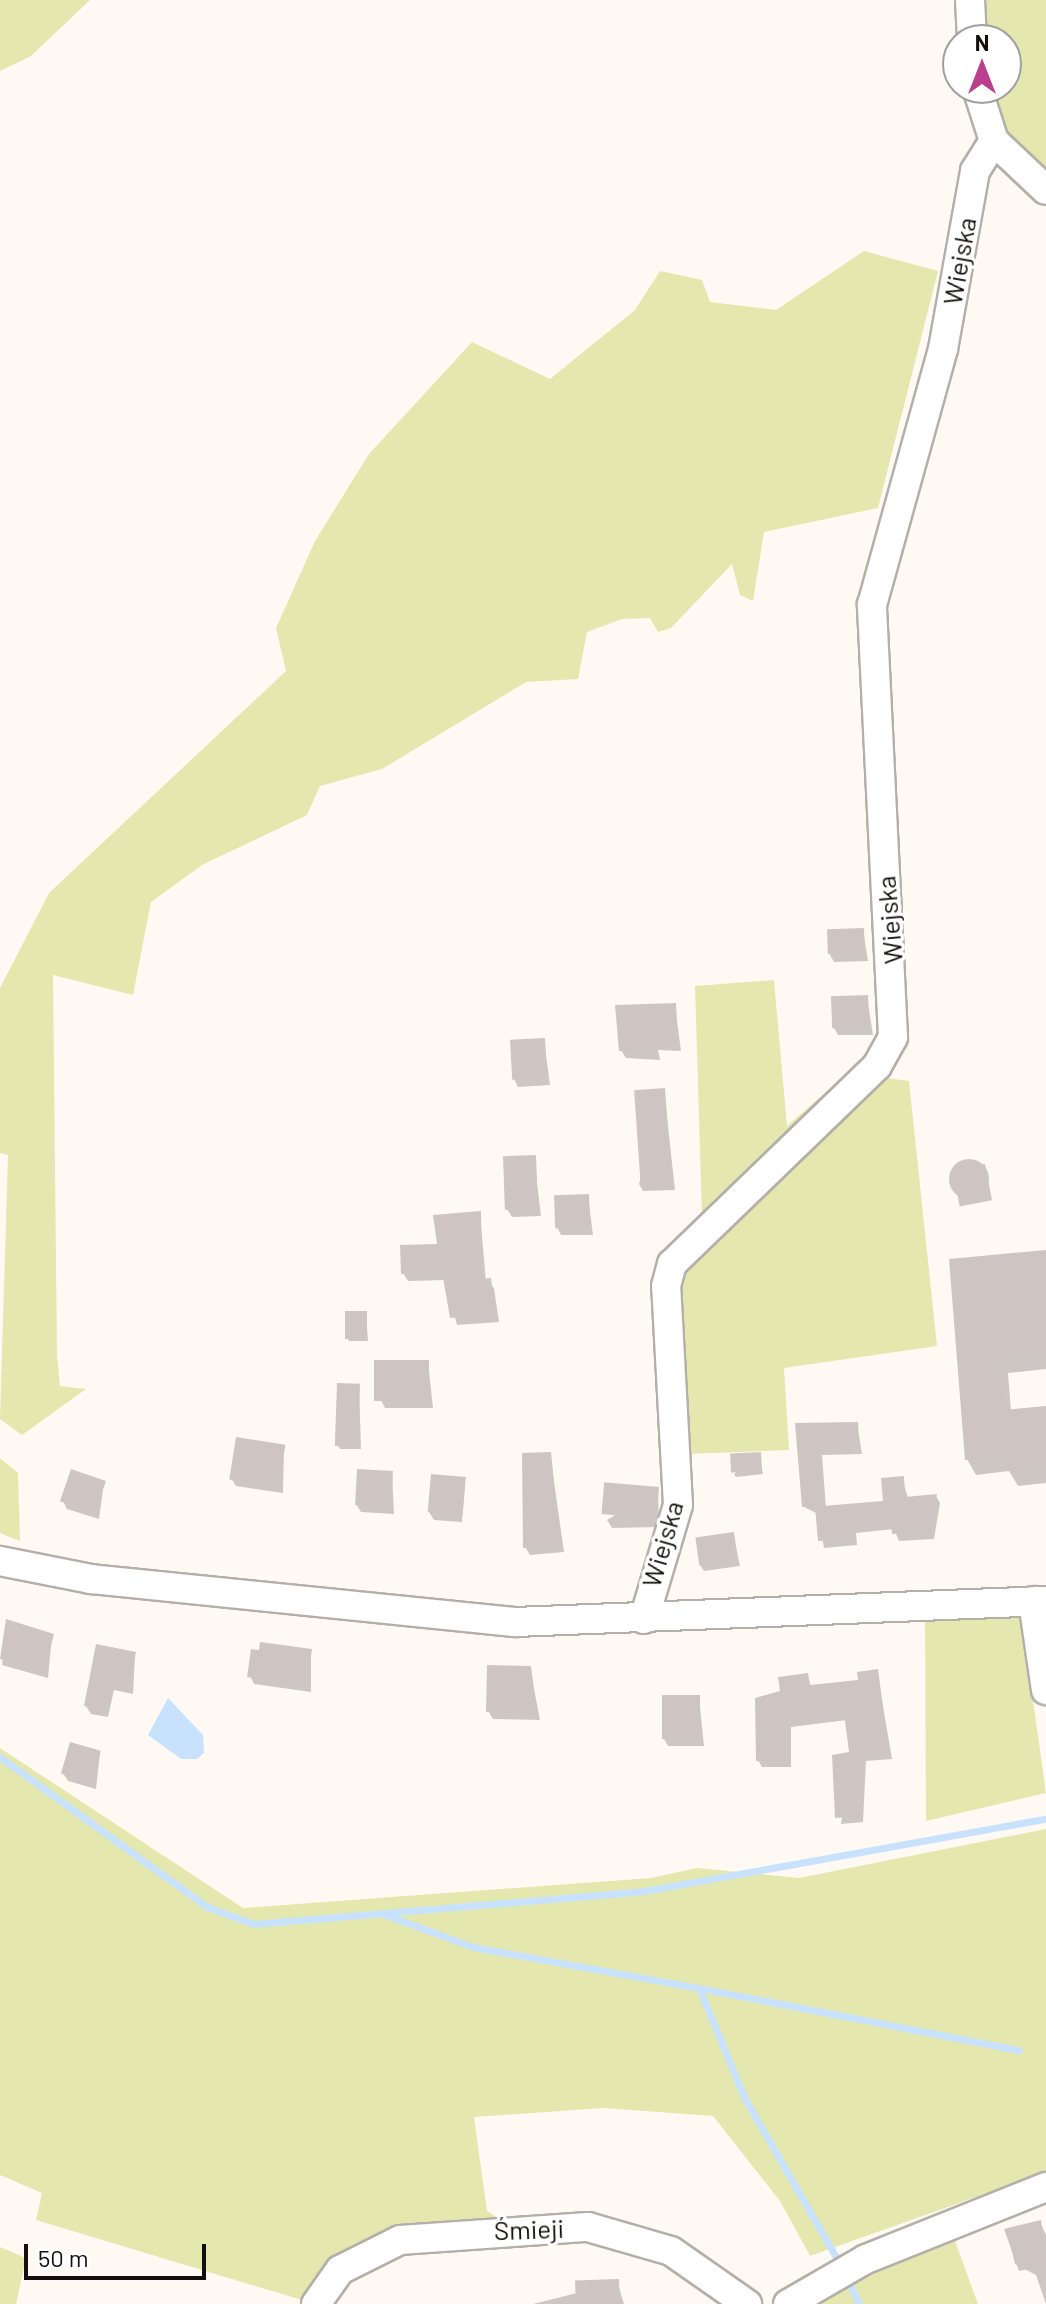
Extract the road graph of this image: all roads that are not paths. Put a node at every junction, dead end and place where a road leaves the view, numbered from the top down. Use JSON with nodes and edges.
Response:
{"nodes":[{"id":1,"x":970,"y":0,"type":"edge"},
{"id":2,"x":971,"y":24,"type":"edge"},
{"id":3,"x":982,"y":104,"type":"edge"},
{"id":4,"x":994,"y":141,"type":"junction"},
{"id":5,"x":1046,"y":190,"type":"edge"},
{"id":6,"x":0,"y":1561,"type":"edge"},
{"id":7,"x":1040,"y":1601,"type":"edge"},
{"id":8,"x":644,"y":1619,"type":"junction"},
{"id":9,"x":1046,"y":1690,"type":"edge"},
{"id":10,"x":1046,"y":2187,"type":"edge"},
{"id":11,"x":316,"y":2304,"type":"edge"},
{"id":12,"x":747,"y":2304,"type":"edge"},
{"id":13,"x":788,"y":2304,"type":"edge"}],
"edges":[{"from":1,"to":2,"type":"street"},
{"from":3,"to":4,"type":"street"},
{"from":4,"to":5,"type":"street"},
{"from":4,"to":8,"type":"street","name":"Wiejska"},
{"from":6,"to":8,"type":"street","name":"Wiejska"},
{"from":7,"to":8,"type":"street","name":"Wiejska"},
{"from":7,"to":9,"type":"street"},
{"from":10,"to":13,"type":"street"},
{"from":11,"to":12,"type":"street","name":"Śmieji"}]}
